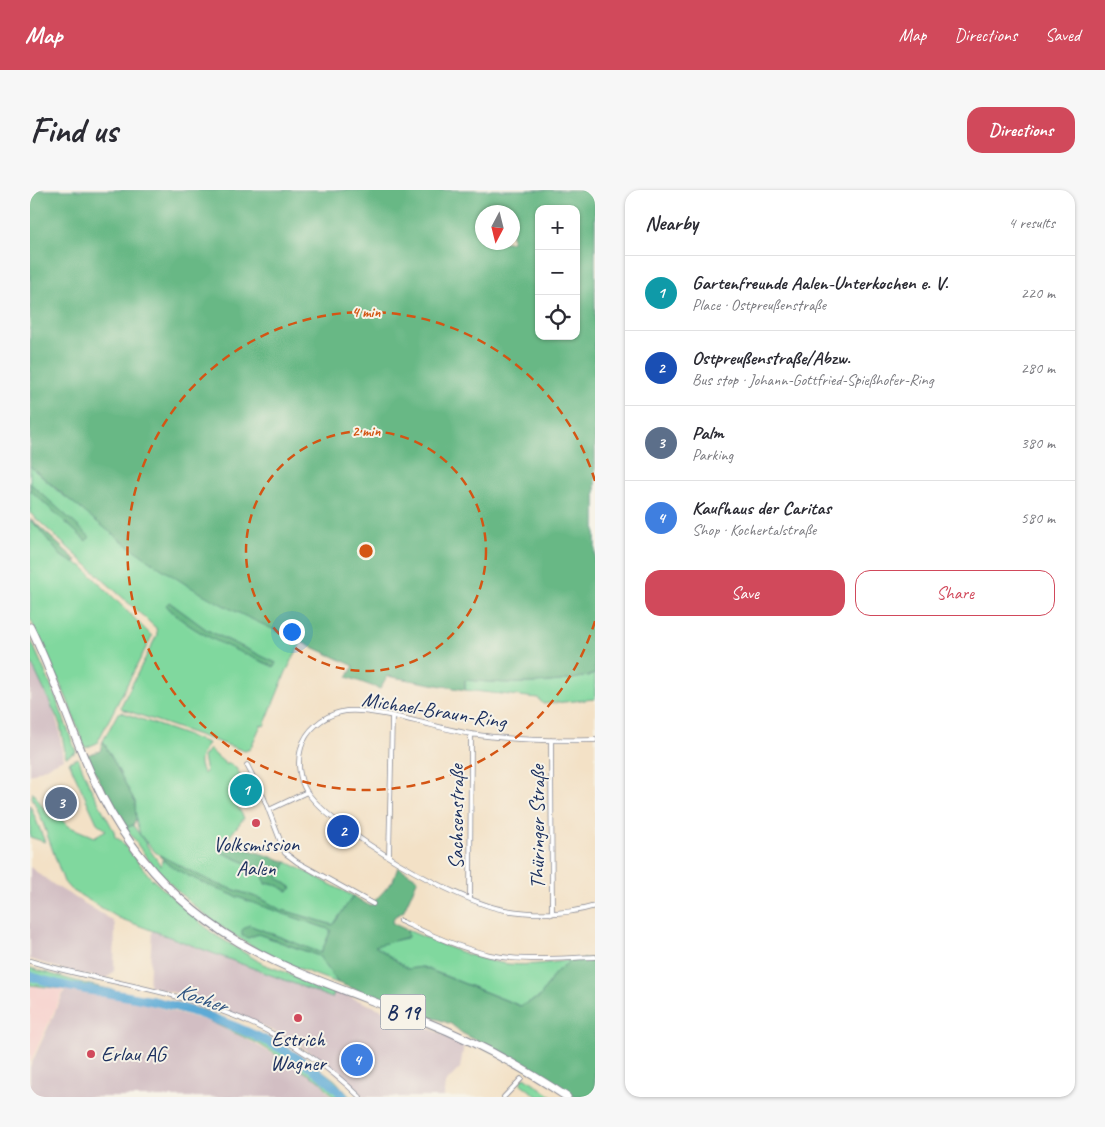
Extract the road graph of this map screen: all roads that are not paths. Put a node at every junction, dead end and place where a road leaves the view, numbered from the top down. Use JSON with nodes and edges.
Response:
{"nodes":[{"id":1,"x":30,"y":627,"type":"edge"},
{"id":2,"x":392,"y":717,"type":"junction"},
{"id":3,"x":471,"y":734,"type":"junction"},
{"id":4,"x":551,"y":740,"type":"junction"},
{"id":5,"x":595,"y":740,"type":"edge"},
{"id":6,"x":247,"y":765,"type":"dead end"},
{"id":7,"x":307,"y":792,"type":"junction"},
{"id":8,"x":269,"y":810,"type":"junction"},
{"id":9,"x":389,"y":857,"type":"junction"},
{"id":10,"x":470,"y":900,"type":"junction"},
{"id":11,"x":373,"y":904,"type":"dead end"},
{"id":12,"x":595,"y":906,"type":"edge"},
{"id":13,"x":552,"y":914,"type":"junction"},
{"id":14,"x":400,"y":920,"type":"dead end"},
{"id":15,"x":595,"y":957,"type":"edge"},
{"id":16,"x":30,"y":961,"type":"edge"},
{"id":17,"x":521,"y":1079,"type":"dead end"},
{"id":18,"x":546,"y":1083,"type":"junction"},
{"id":19,"x":360,"y":1097,"type":"edge"},
{"id":20,"x":504,"y":1097,"type":"edge"},
{"id":21,"x":557,"y":1097,"type":"edge"},
{"id":22,"x":567,"y":1097,"type":"edge"}],
"edges":[{"from":1,"to":18,"type":"highway","number":"B 19"},
{"from":2,"to":3,"type":"street","name":"Michael-Braun-Ring"},
{"from":2,"to":7,"type":"street","name":"Michael-Braun-Ring"},
{"from":2,"to":9,"type":"street"},
{"from":3,"to":4,"type":"street","name":"Michael-Braun-Ring"},
{"from":3,"to":10,"type":"street","name":"Sachsenstraße"},
{"from":4,"to":5,"type":"street","name":"Michael-Braun-Ring"},
{"from":4,"to":13,"type":"street","name":"Thüringer Straße"},
{"from":6,"to":8,"type":"street"},
{"from":7,"to":8,"type":"street"},
{"from":7,"to":9,"type":"street"},
{"from":8,"to":11,"type":"street"},
{"from":9,"to":10,"type":"street"},
{"from":10,"to":13,"type":"street"},
{"from":12,"to":13,"type":"street"},
{"from":14,"to":15,"type":"street"},
{"from":16,"to":19,"type":"street"},
{"from":17,"to":20,"type":"street"},
{"from":18,"to":21,"type":"highway"},
{"from":18,"to":22,"type":"highway","number":"B 19"}]}
